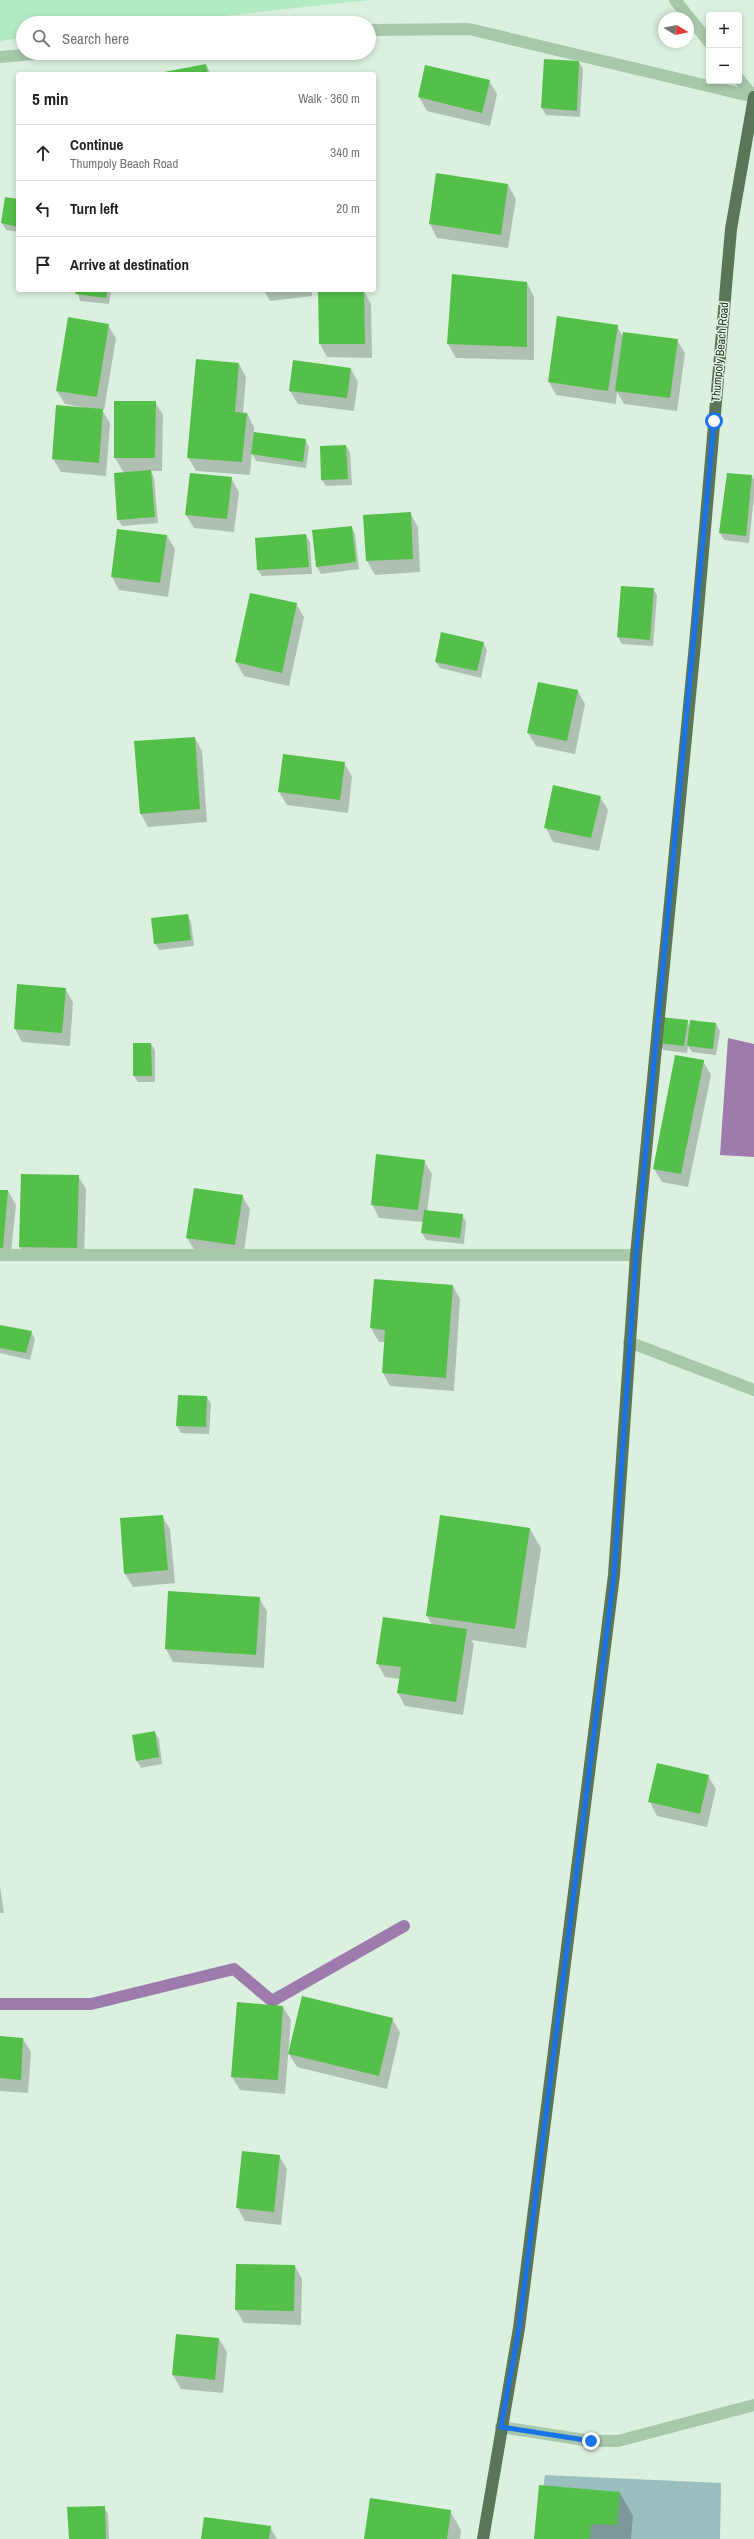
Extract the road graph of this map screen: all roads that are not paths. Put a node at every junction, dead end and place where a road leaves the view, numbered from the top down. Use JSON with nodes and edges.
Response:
{"nodes":[{"id":1,"x":674,"y":0,"type":"edge"},
{"id":2,"x":376,"y":30,"type":"edge"},
{"id":3,"x":706,"y":38,"type":"edge"},
{"id":4,"x":16,"y":56,"type":"edge"},
{"id":5,"x":0,"y":57,"type":"edge"},
{"id":6,"x":742,"y":83,"type":"edge"},
{"id":7,"x":754,"y":97,"type":"edge"},
{"id":8,"x":0,"y":1255,"type":"edge"},
{"id":9,"x":636,"y":1255,"type":"junction"},
{"id":10,"x":629,"y":1342,"type":"junction"},
{"id":11,"x":754,"y":1390,"type":"edge"},
{"id":12,"x":754,"y":2406,"type":"edge"},
{"id":13,"x":501,"y":2427,"type":"junction"},
{"id":14,"x":483,"y":2539,"type":"edge"}],
"edges":[{"from":1,"to":3,"type":"street"},
{"from":2,"to":7,"type":"street"},
{"from":4,"to":5,"type":"street"},
{"from":6,"to":7,"type":"street"},
{"from":7,"to":9,"type":"main road","name":"Thumpoly Beach Road"},
{"from":8,"to":9,"type":"street"},
{"from":9,"to":10,"type":"main road","name":"Thumpoly Beach Road"},
{"from":10,"to":11,"type":"street"},
{"from":10,"to":13,"type":"main road","name":"Thumpoly Beach Road"},
{"from":12,"to":13,"type":"street"},
{"from":13,"to":14,"type":"main road","name":"Thumpoly Beach Road"}]}
